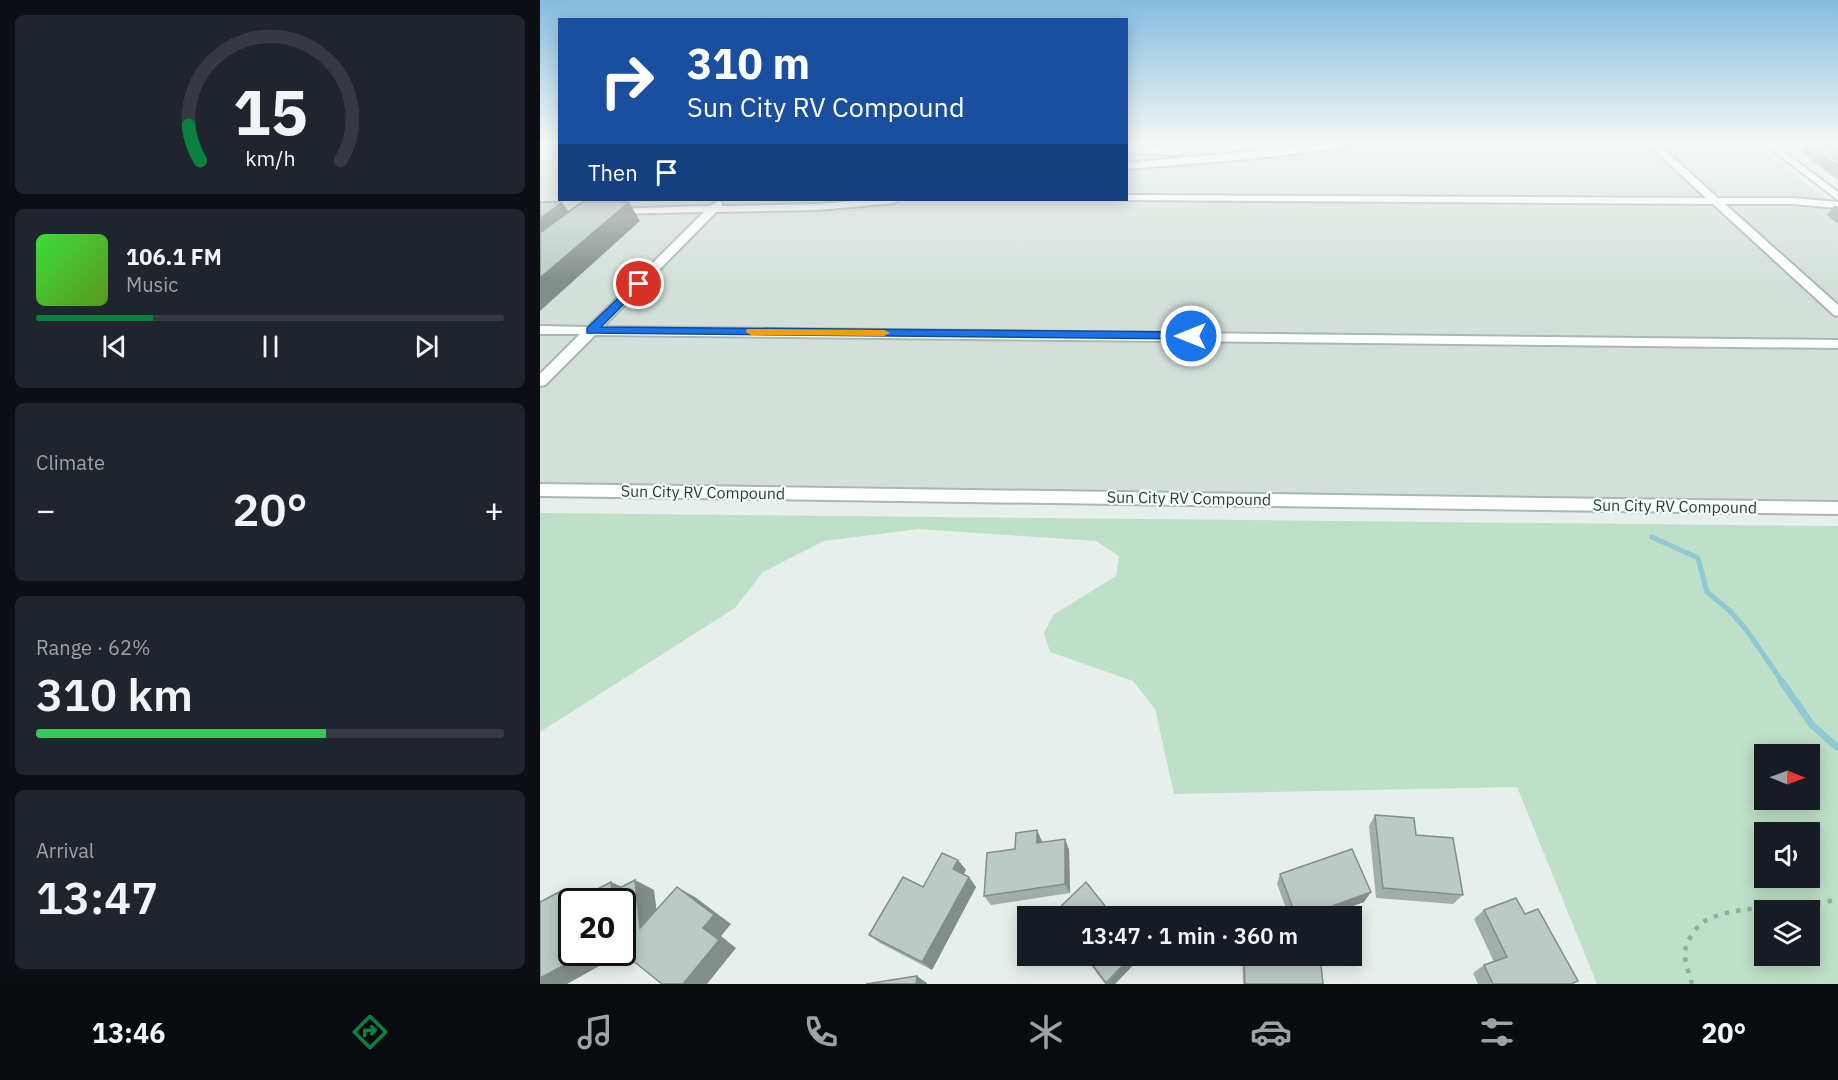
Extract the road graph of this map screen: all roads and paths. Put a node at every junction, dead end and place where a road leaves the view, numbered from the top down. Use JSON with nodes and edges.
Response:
{"nodes":[{"id":1,"x":1706,"y":191,"type":"edge"},
{"id":2,"x":1834,"y":193,"type":"edge"},
{"id":3,"x":1128,"y":198,"type":"edge"},
{"id":4,"x":663,"y":201,"type":"edge"},
{"id":5,"x":752,"y":201,"type":"edge"},
{"id":6,"x":883,"y":201,"type":"edge"},
{"id":7,"x":1793,"y":201,"type":"junction"},
{"id":8,"x":1719,"y":202,"type":"junction"},
{"id":9,"x":718,"y":204,"type":"edge"},
{"id":10,"x":1838,"y":205,"type":"edge"},
{"id":11,"x":745,"y":208,"type":"junction"},
{"id":12,"x":652,"y":210,"type":"junction"},
{"id":13,"x":604,"y":211,"type":"edge"},
{"id":14,"x":1838,"y":312,"type":"edge"},
{"id":15,"x":540,"y":330,"type":"edge"},
{"id":16,"x":591,"y":330,"type":"junction"},
{"id":17,"x":1838,"y":344,"type":"edge"},
{"id":18,"x":540,"y":382,"type":"edge"},
{"id":19,"x":540,"y":490,"type":"edge"},
{"id":20,"x":1838,"y":508,"type":"edge"},
{"id":21,"x":1838,"y":899,"type":"edge"},
{"id":22,"x":1692,"y":984,"type":"edge"}],
"edges":[{"from":1,"to":8,"type":"street"},
{"from":2,"to":7,"type":"street"},
{"from":3,"to":8,"type":"street"},
{"from":4,"to":12,"type":"street"},
{"from":5,"to":11,"type":"street"},
{"from":6,"to":11,"type":"street"},
{"from":7,"to":8,"type":"street"},
{"from":7,"to":10,"type":"street"},
{"from":8,"to":14,"type":"street"},
{"from":9,"to":11,"type":"street"},
{"from":9,"to":12,"type":"street"},
{"from":9,"to":16,"type":"street"},
{"from":12,"to":13,"type":"street"},
{"from":15,"to":16,"type":"street"},
{"from":16,"to":17,"type":"street"},
{"from":16,"to":18,"type":"street"},
{"from":19,"to":20,"type":"street","name":"Sun City RV Compound"},
{"from":21,"to":22,"type":"path"}]}
